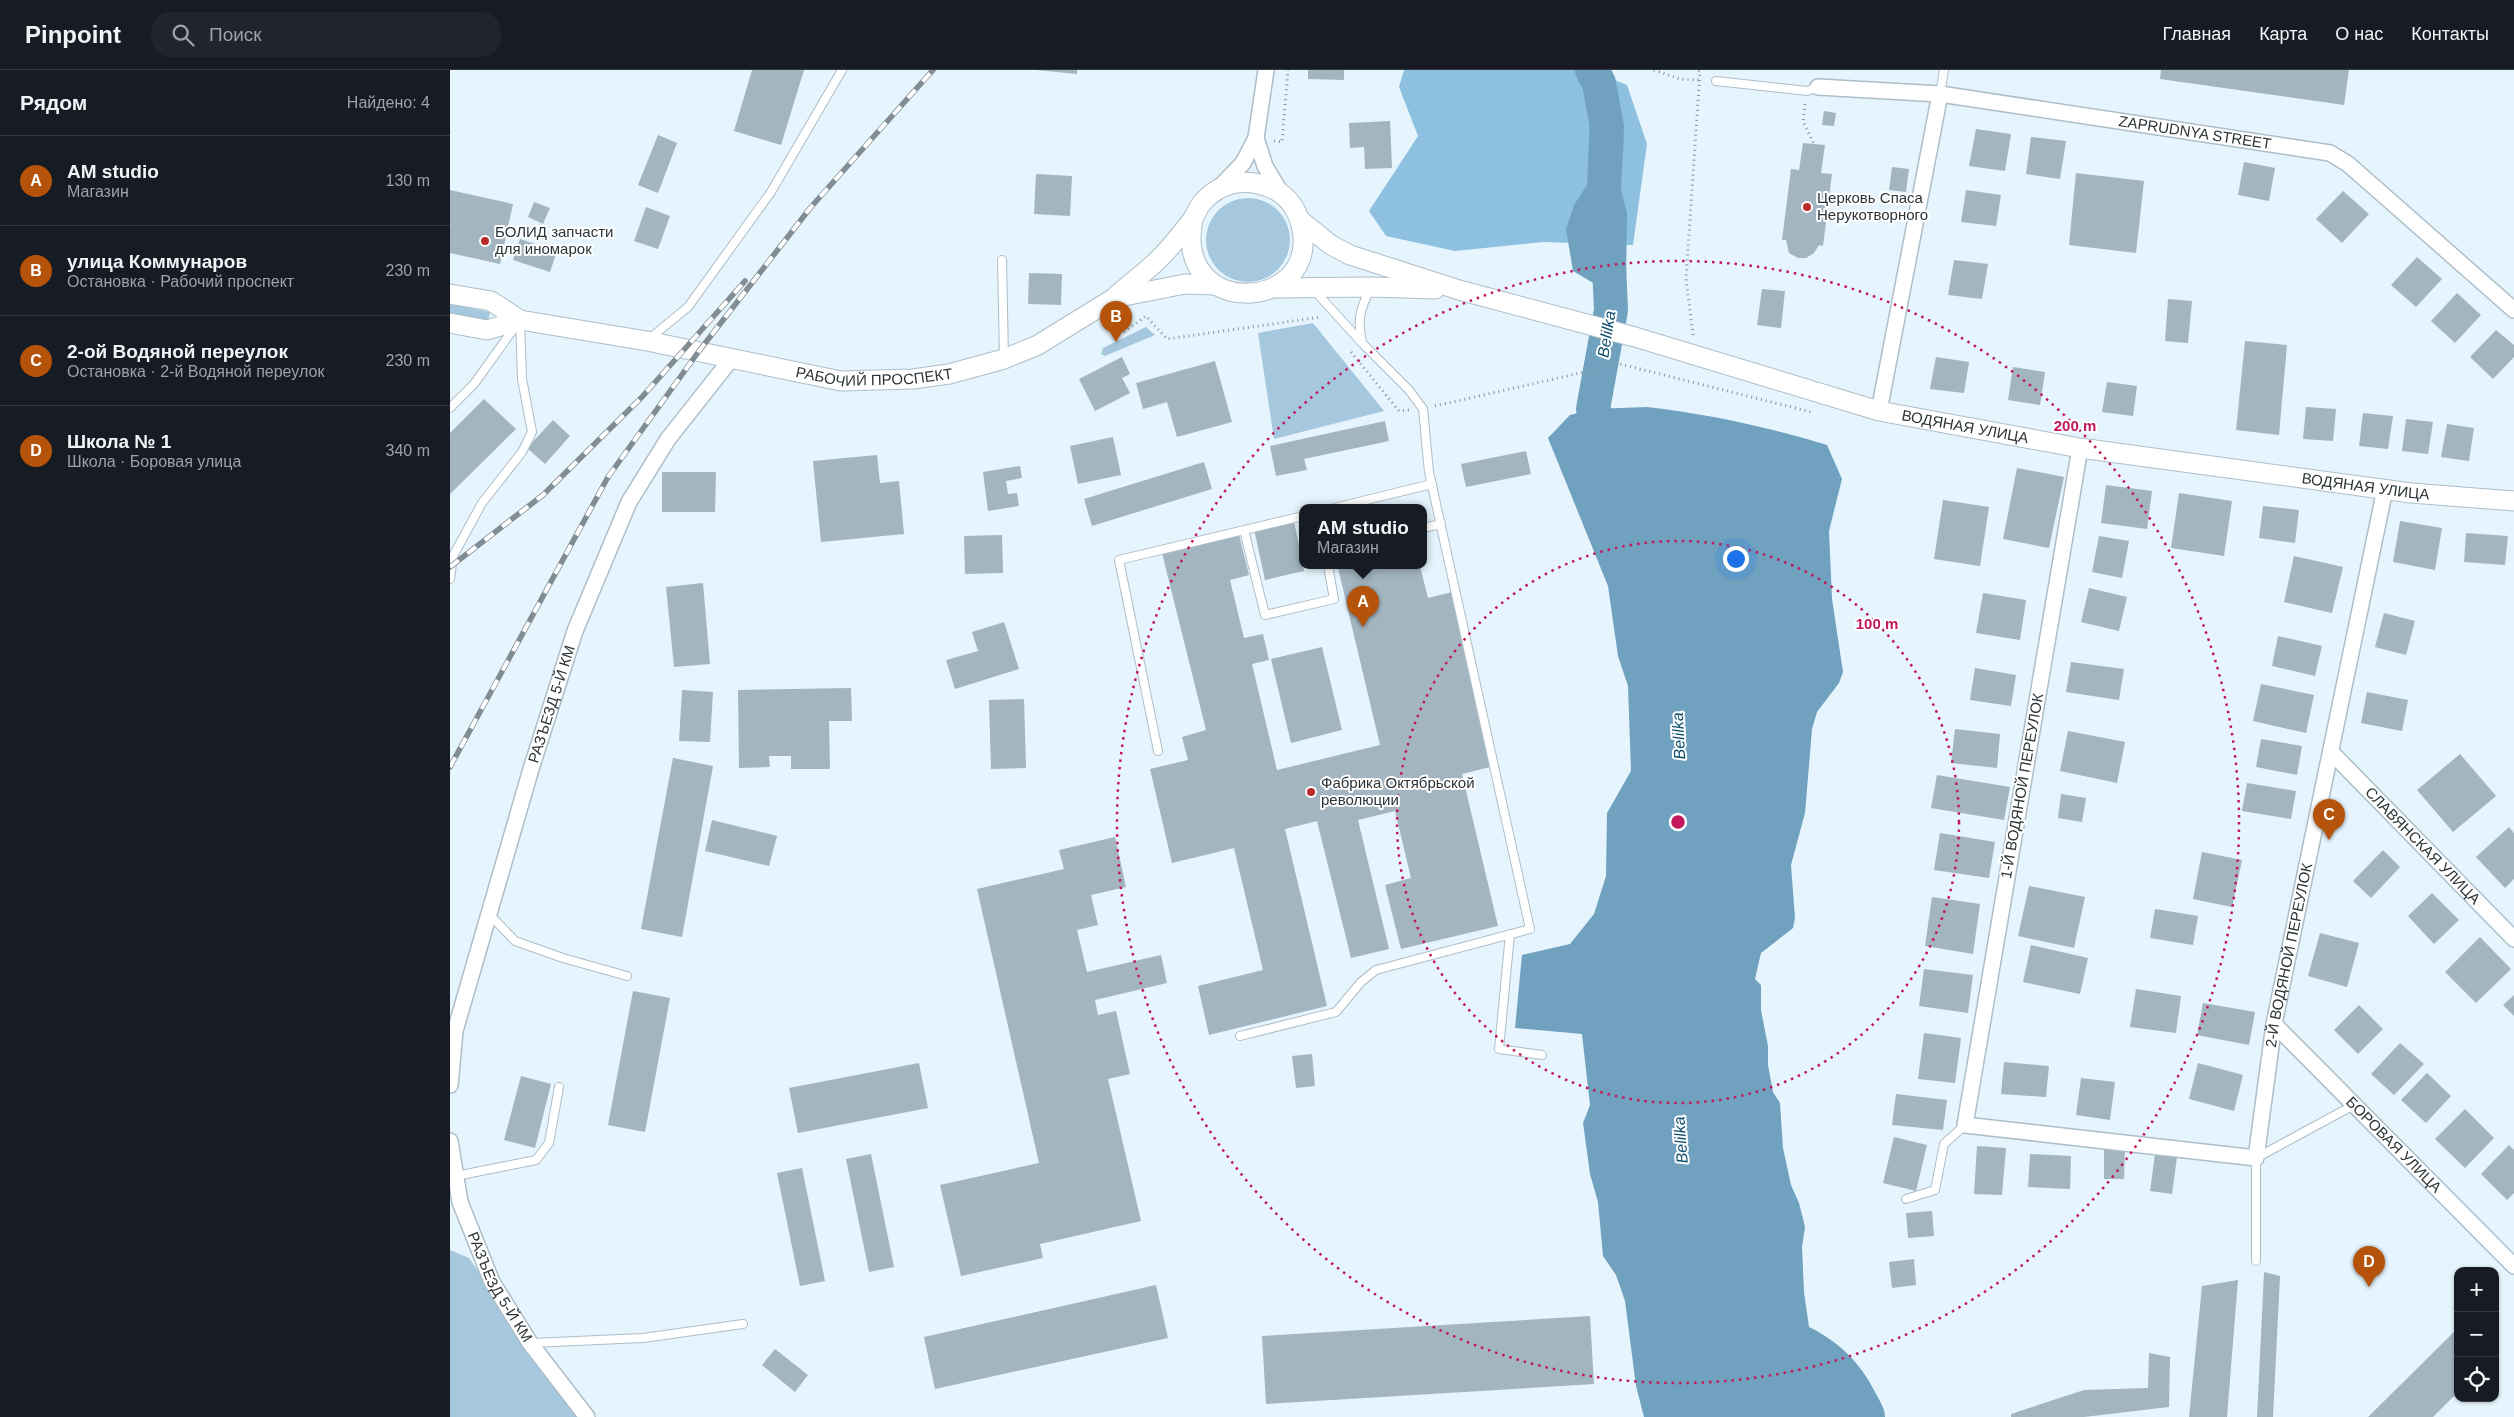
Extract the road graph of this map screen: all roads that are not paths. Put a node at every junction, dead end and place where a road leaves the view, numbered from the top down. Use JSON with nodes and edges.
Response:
{"nodes":[{"id":1,"x":842,"y":70,"type":"edge"},
{"id":2,"x":1266,"y":70,"type":"edge"},
{"id":3,"x":1944,"y":70,"type":"edge"},
{"id":4,"x":1716,"y":81,"type":"dead end"},
{"id":5,"x":1813,"y":89,"type":"joint"},
{"id":6,"x":1940,"y":94,"type":"junction"},
{"id":7,"x":1256,"y":138,"type":"junction"},
{"id":8,"x":1218,"y":189,"type":"junction"},
{"id":9,"x":1281,"y":192,"type":"junction"},
{"id":10,"x":1193,"y":219,"type":"junction"},
{"id":11,"x":1301,"y":221,"type":"junction"},
{"id":12,"x":1002,"y":260,"type":"dead end"},
{"id":13,"x":1215,"y":285,"type":"junction"},
{"id":14,"x":1312,"y":287,"type":"junction"},
{"id":15,"x":1371,"y":287,"type":"junction"},
{"id":16,"x":1274,"y":288,"type":"junction"},
{"id":17,"x":1459,"y":290,"type":"junction"},
{"id":18,"x":450,"y":294,"type":"edge"},
{"id":19,"x":1114,"y":298,"type":"junction"},
{"id":20,"x":2514,"y":310,"type":"edge"},
{"id":21,"x":520,"y":320,"type":"junction"},
{"id":22,"x":450,"y":323,"type":"edge"},
{"id":23,"x":646,"y":341,"type":"junction"},
{"id":24,"x":1363,"y":344,"type":"junction"},
{"id":25,"x":732,"y":358,"type":"junction"},
{"id":26,"x":1004,"y":359,"type":"junction"},
{"id":27,"x":450,"y":408,"type":"edge"},
{"id":28,"x":1879,"y":411,"type":"junction"},
{"id":29,"x":2080,"y":448,"type":"junction"},
{"id":30,"x":1432,"y":484,"type":"junction"},
{"id":31,"x":2385,"y":490,"type":"junction"},
{"id":32,"x":2514,"y":501,"type":"edge"},
{"id":33,"x":1354,"y":504,"type":"edge"},
{"id":34,"x":1299,"y":517,"type":"edge"},
{"id":35,"x":1441,"y":524,"type":"junction"},
{"id":36,"x":1427,"y":527,"type":"edge"},
{"id":37,"x":1244,"y":530,"type":"junction"},
{"id":38,"x":1329,"y":569,"type":"edge"},
{"id":39,"x":450,"y":579,"type":"edge"},
{"id":40,"x":1158,"y":751,"type":"dead end"},
{"id":41,"x":2331,"y":752,"type":"junction"},
{"id":42,"x":490,"y":916,"type":"junction"},
{"id":43,"x":1510,"y":934,"type":"junction"},
{"id":44,"x":2514,"y":938,"type":"edge"},
{"id":45,"x":627,"y":976,"type":"dead end"},
{"id":46,"x":2274,"y":1024,"type":"junction"},
{"id":47,"x":1240,"y":1036,"type":"dead end"},
{"id":48,"x":1542,"y":1055,"type":"dead end"},
{"id":49,"x":450,"y":1077,"type":"edge"},
{"id":50,"x":559,"y":1086,"type":"dead end"},
{"id":51,"x":2354,"y":1105,"type":"junction"},
{"id":52,"x":1965,"y":1125,"type":"junction"},
{"id":53,"x":450,"y":1141,"type":"edge"},
{"id":54,"x":2256,"y":1158,"type":"junction"},
{"id":55,"x":456,"y":1176,"type":"junction"},
{"id":56,"x":1906,"y":1199,"type":"dead end"},
{"id":57,"x":2256,"y":1261,"type":"dead end"},
{"id":58,"x":2514,"y":1266,"type":"edge"},
{"id":59,"x":742,"y":1324,"type":"dead end"},
{"id":60,"x":530,"y":1343,"type":"junction"},
{"id":61,"x":587,"y":1417,"type":"edge"}],
"edges":[{"from":1,"to":23,"type":"lane"},
{"from":2,"to":7,"type":"street"},
{"from":3,"to":6,"type":"lane"},
{"from":4,"to":5,"type":"lane"},
{"from":5,"to":6,"type":"street","name":"ZAPRUDNYA STREET"},
{"from":6,"to":20,"type":"street","name":"ZAPRUDNYA STREET"},
{"from":6,"to":28,"type":"street"},
{"from":7,"to":8,"type":"street"},
{"from":7,"to":9,"type":"street"},
{"from":8,"to":9,"type":"street"},
{"from":8,"to":10,"type":"street"},
{"from":9,"to":11,"type":"street"},
{"from":10,"to":13,"type":"street"},
{"from":10,"to":19,"type":"street"},
{"from":11,"to":16,"type":"street"},
{"from":11,"to":17,"type":"street"},
{"from":12,"to":26,"type":"lane"},
{"from":13,"to":16,"type":"street"},
{"from":13,"to":19,"type":"street","name":"РАБОЧИЙ ПРОСПЕКТ"},
{"from":14,"to":15,"type":"street"},
{"from":14,"to":16,"type":"street"},
{"from":14,"to":24,"type":"lane"},
{"from":15,"to":17,"type":"street"},
{"from":15,"to":24,"type":"lane"},
{"from":17,"to":28,"type":"street","name":"ВОДЯНАЯ УЛИЦА"},
{"from":18,"to":21,"type":"street","name":"РАБОЧИЙ ПРОСПЕКТ"},
{"from":19,"to":26,"type":"street","name":"РАБОЧИЙ ПРОСПЕКТ"},
{"from":21,"to":22,"type":"street","name":"РАБОЧИЙ ПРОСПЕКТ"},
{"from":21,"to":23,"type":"street","name":"РАБОЧИЙ ПРОСПЕКТ"},
{"from":21,"to":27,"type":"lane"},
{"from":21,"to":39,"type":"lane"},
{"from":23,"to":25,"type":"street","name":"РАБОЧИЙ ПРОСПЕКТ"},
{"from":24,"to":30,"type":"lane"},
{"from":25,"to":26,"type":"street","name":"РАБОЧИЙ ПРОСПЕКТ"},
{"from":25,"to":42,"type":"street","name":"РАЗЪЕЗД 5-Й КМ"},
{"from":28,"to":29,"type":"street","name":"ВОДЯНАЯ УЛИЦА"},
{"from":29,"to":31,"type":"street","name":"ВОДЯНАЯ УЛИЦА"},
{"from":29,"to":52,"type":"street","name":"1-Й ВОДЯНОЙ ПЕРЕУЛОК"},
{"from":30,"to":33,"type":"lane"},
{"from":30,"to":35,"type":"lane"},
{"from":31,"to":32,"type":"street","name":"ВОДЯНАЯ УЛИЦА"},
{"from":31,"to":41,"type":"street","name":"2-Й ВОДЯНОЙ ПЕРЕУЛОК"},
{"from":34,"to":37,"type":"lane"},
{"from":35,"to":36,"type":"lane"},
{"from":35,"to":43,"type":"lane"},
{"from":37,"to":38,"type":"lane"},
{"from":37,"to":40,"type":"lane"},
{"from":41,"to":44,"type":"street","name":"СЛАВЯНСКАЯ УЛИЦА"},
{"from":41,"to":46,"type":"street","name":"2-Й ВОДЯНОЙ ПЕРЕУЛОК"},
{"from":42,"to":45,"type":"lane"},
{"from":42,"to":49,"type":"street","name":"РАЗЪЕЗД 5-Й КМ"},
{"from":43,"to":47,"type":"lane"},
{"from":43,"to":48,"type":"lane"},
{"from":46,"to":51,"type":"street","name":"БОРОВАЯ УЛИЦА"},
{"from":46,"to":54,"type":"street","name":"2-Й ВОДЯНОЙ ПЕРЕУЛОК"},
{"from":50,"to":55,"type":"lane"},
{"from":51,"to":54,"type":"lane"},
{"from":51,"to":58,"type":"street","name":"БОРОВАЯ УЛИЦА"},
{"from":52,"to":54,"type":"street"},
{"from":52,"to":56,"type":"lane"},
{"from":53,"to":55,"type":"street","name":"РАЗЪЕЗД 5-Й КМ"},
{"from":54,"to":57,"type":"lane"},
{"from":55,"to":60,"type":"street","name":"РАЗЪЕЗД 5-Й КМ"},
{"from":59,"to":60,"type":"lane"},
{"from":60,"to":61,"type":"street","name":"РАЗЪЕЗД 5-Й КМ"}]}
